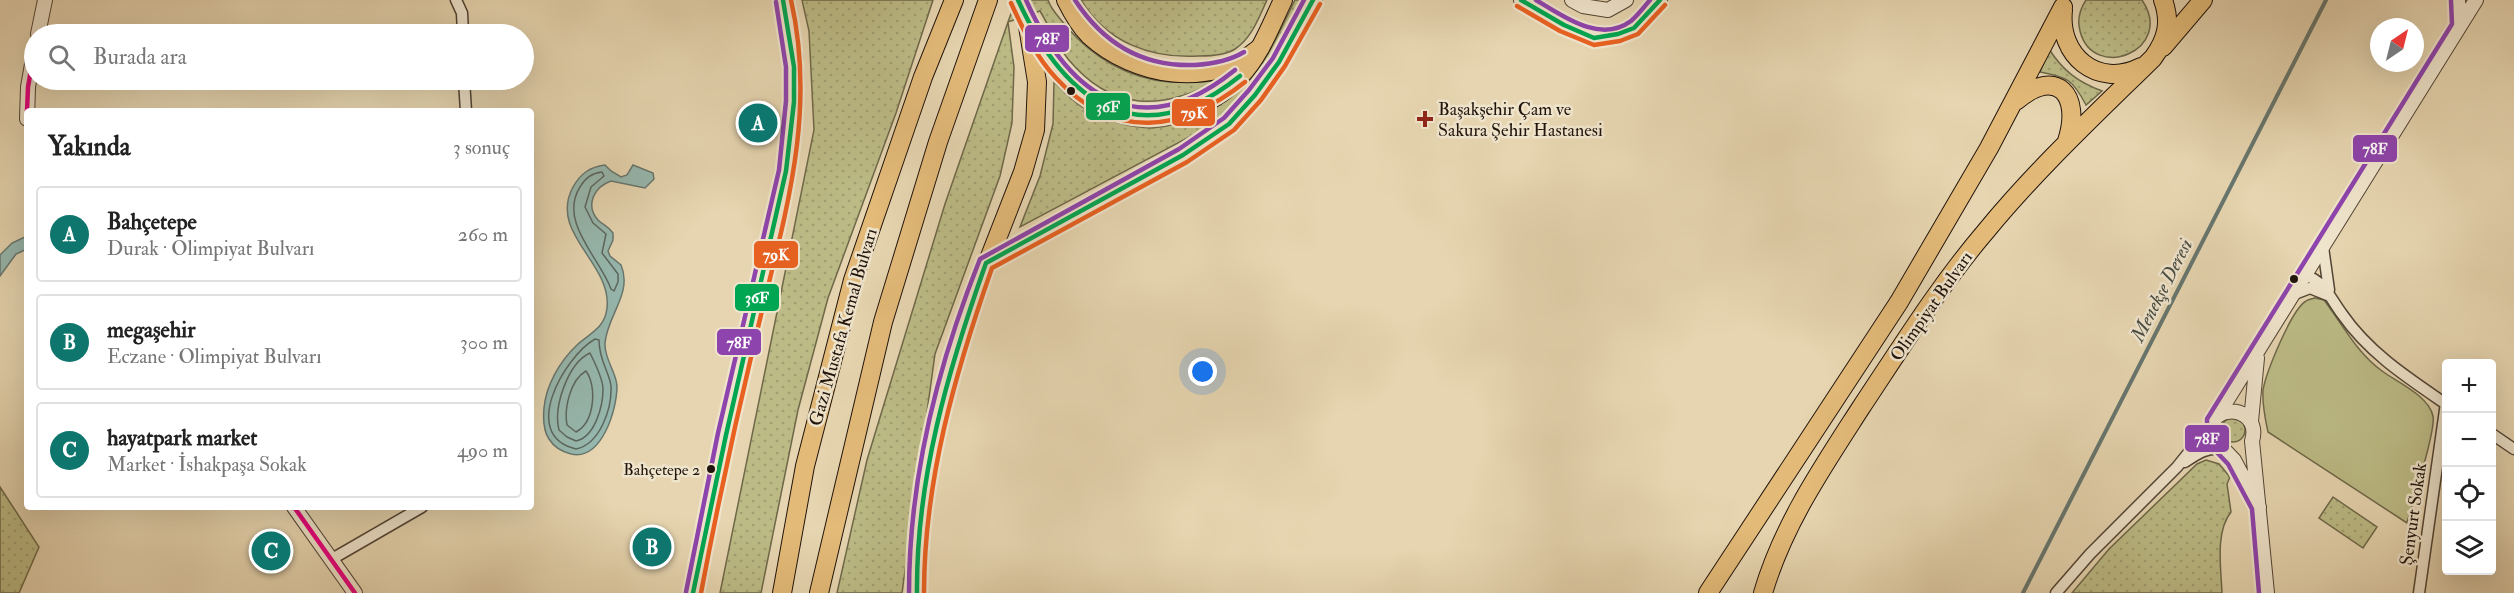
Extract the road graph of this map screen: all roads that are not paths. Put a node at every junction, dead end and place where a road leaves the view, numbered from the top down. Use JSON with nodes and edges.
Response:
{"nodes":[{"id":1,"x":45,"y":0,"type":"edge"},
{"id":2,"x":456,"y":0,"type":"edge"},
{"id":3,"x":783,"y":0,"type":"edge"},
{"id":4,"x":954,"y":0,"type":"edge"},
{"id":5,"x":988,"y":0,"type":"edge"},
{"id":6,"x":1066,"y":0,"type":"edge"},
{"id":7,"x":1284,"y":0,"type":"edge"},
{"id":8,"x":1313,"y":0,"type":"edge"},
{"id":9,"x":1521,"y":0,"type":"edge"},
{"id":10,"x":1572,"y":0,"type":"edge"},
{"id":11,"x":1626,"y":0,"type":"edge"},
{"id":12,"x":1660,"y":0,"type":"edge"},
{"id":13,"x":2163,"y":0,"type":"edge"},
{"id":14,"x":2202,"y":0,"type":"edge"},
{"id":15,"x":2458,"y":0,"type":"edge"},
{"id":16,"x":2476,"y":0,"type":"edge"},
{"id":17,"x":2064,"y":2,"type":"edge"},
{"id":18,"x":40,"y":24,"type":"edge"},
{"id":19,"x":463,"y":24,"type":"edge"},
{"id":20,"x":2460,"y":26,"type":"junction"},
{"id":21,"x":1260,"y":48,"type":"junction"},
{"id":22,"x":2153,"y":58,"type":"junction"},
{"id":23,"x":28,"y":90,"type":"edge"},
{"id":24,"x":465,"y":90,"type":"edge"},
{"id":25,"x":2012,"y":104,"type":"junction"},
{"id":26,"x":27,"y":108,"type":"edge"},
{"id":27,"x":466,"y":108,"type":"edge"},
{"id":28,"x":2067,"y":142,"type":"junction"},
{"id":29,"x":2323,"y":247,"type":"junction"},
{"id":30,"x":986,"y":263,"type":"junction"},
{"id":31,"x":2305,"y":275,"type":"junction"},
{"id":32,"x":2292,"y":295,"type":"junction"},
{"id":33,"x":2330,"y":296,"type":"junction"},
{"id":34,"x":2257,"y":352,"type":"junction"},
{"id":35,"x":2442,"y":401,"type":"edge"},
{"id":36,"x":2445,"y":413,"type":"edge"},
{"id":37,"x":2216,"y":418,"type":"junction"},
{"id":38,"x":2252,"y":421,"type":"junction"},
{"id":39,"x":2496,"y":437,"type":"edge"},
{"id":40,"x":2252,"y":441,"type":"junction"},
{"id":41,"x":2223,"y":449,"type":"junction"},
{"id":42,"x":2514,"y":449,"type":"edge"},
{"id":43,"x":2177,"y":467,"type":"junction"},
{"id":44,"x":2259,"y":507,"type":"junction"},
{"id":45,"x":296,"y":510,"type":"edge"},
{"id":46,"x":417,"y":510,"type":"edge"},
{"id":47,"x":332,"y":559,"type":"junction"},
{"id":48,"x":355,"y":593,"type":"edge"},
{"id":49,"x":693,"y":593,"type":"edge"},
{"id":50,"x":782,"y":593,"type":"edge"},
{"id":51,"x":819,"y":593,"type":"edge"},
{"id":52,"x":916,"y":593,"type":"edge"},
{"id":53,"x":1708,"y":593,"type":"edge"},
{"id":54,"x":1763,"y":593,"type":"edge"},
{"id":55,"x":2056,"y":593,"type":"edge"},
{"id":56,"x":2267,"y":593,"type":"edge"},
{"id":57,"x":2419,"y":593,"type":"edge"}],
"edges":[{"from":1,"to":18,"type":"street"},
{"from":2,"to":19,"type":"street"},
{"from":3,"to":49,"type":"main road"},
{"from":4,"to":50,"type":"main road","name":"Gazi Mustafa Kemal Bulvarı"},
{"from":5,"to":51,"type":"main road","name":"Gazi Mustafa Kemal Bulvarı"},
{"from":6,"to":21,"type":"main road"},
{"from":7,"to":21,"type":"main road"},
{"from":8,"to":30,"type":"main road"},
{"from":9,"to":12,"type":"street"},
{"from":10,"to":11,"type":"street"},
{"from":13,"to":22,"type":"main road"},
{"from":14,"to":22,"type":"main road"},
{"from":15,"to":20,"type":"street"},
{"from":16,"to":20,"type":"street"},
{"from":17,"to":22,"type":"main road"},
{"from":17,"to":25,"type":"main road"},
{"from":20,"to":29,"type":"street"},
{"from":21,"to":30,"type":"main road"},
{"from":22,"to":28,"type":"main road","name":"Olimpiyat Bulvarı"},
{"from":23,"to":26,"type":"street"},
{"from":24,"to":27,"type":"street"},
{"from":25,"to":28,"type":"main road"},
{"from":25,"to":53,"type":"main road"},
{"from":28,"to":54,"type":"main road","name":"Olimpiyat Bulvarı"},
{"from":29,"to":31,"type":"street"},
{"from":29,"to":33,"type":"street"},
{"from":30,"to":52,"type":"main road"},
{"from":31,"to":32,"type":"street"},
{"from":31,"to":33,"type":"street"},
{"from":32,"to":33,"type":"street"},
{"from":32,"to":34,"type":"street"},
{"from":33,"to":35,"type":"street"},
{"from":34,"to":37,"type":"street"},
{"from":34,"to":38,"type":"street"},
{"from":36,"to":57,"type":"street","name":"Şenyurt Sokak"},
{"from":37,"to":38,"type":"street"},
{"from":37,"to":41,"type":"street"},
{"from":37,"to":43,"type":"street"},
{"from":38,"to":40,"type":"street"},
{"from":39,"to":42,"type":"street"},
{"from":40,"to":41,"type":"street"},
{"from":40,"to":44,"type":"street"},
{"from":41,"to":43,"type":"street"},
{"from":41,"to":44,"type":"street"},
{"from":43,"to":55,"type":"street"},
{"from":44,"to":56,"type":"street"},
{"from":45,"to":47,"type":"street"},
{"from":46,"to":47,"type":"street"},
{"from":47,"to":48,"type":"street"}]}
